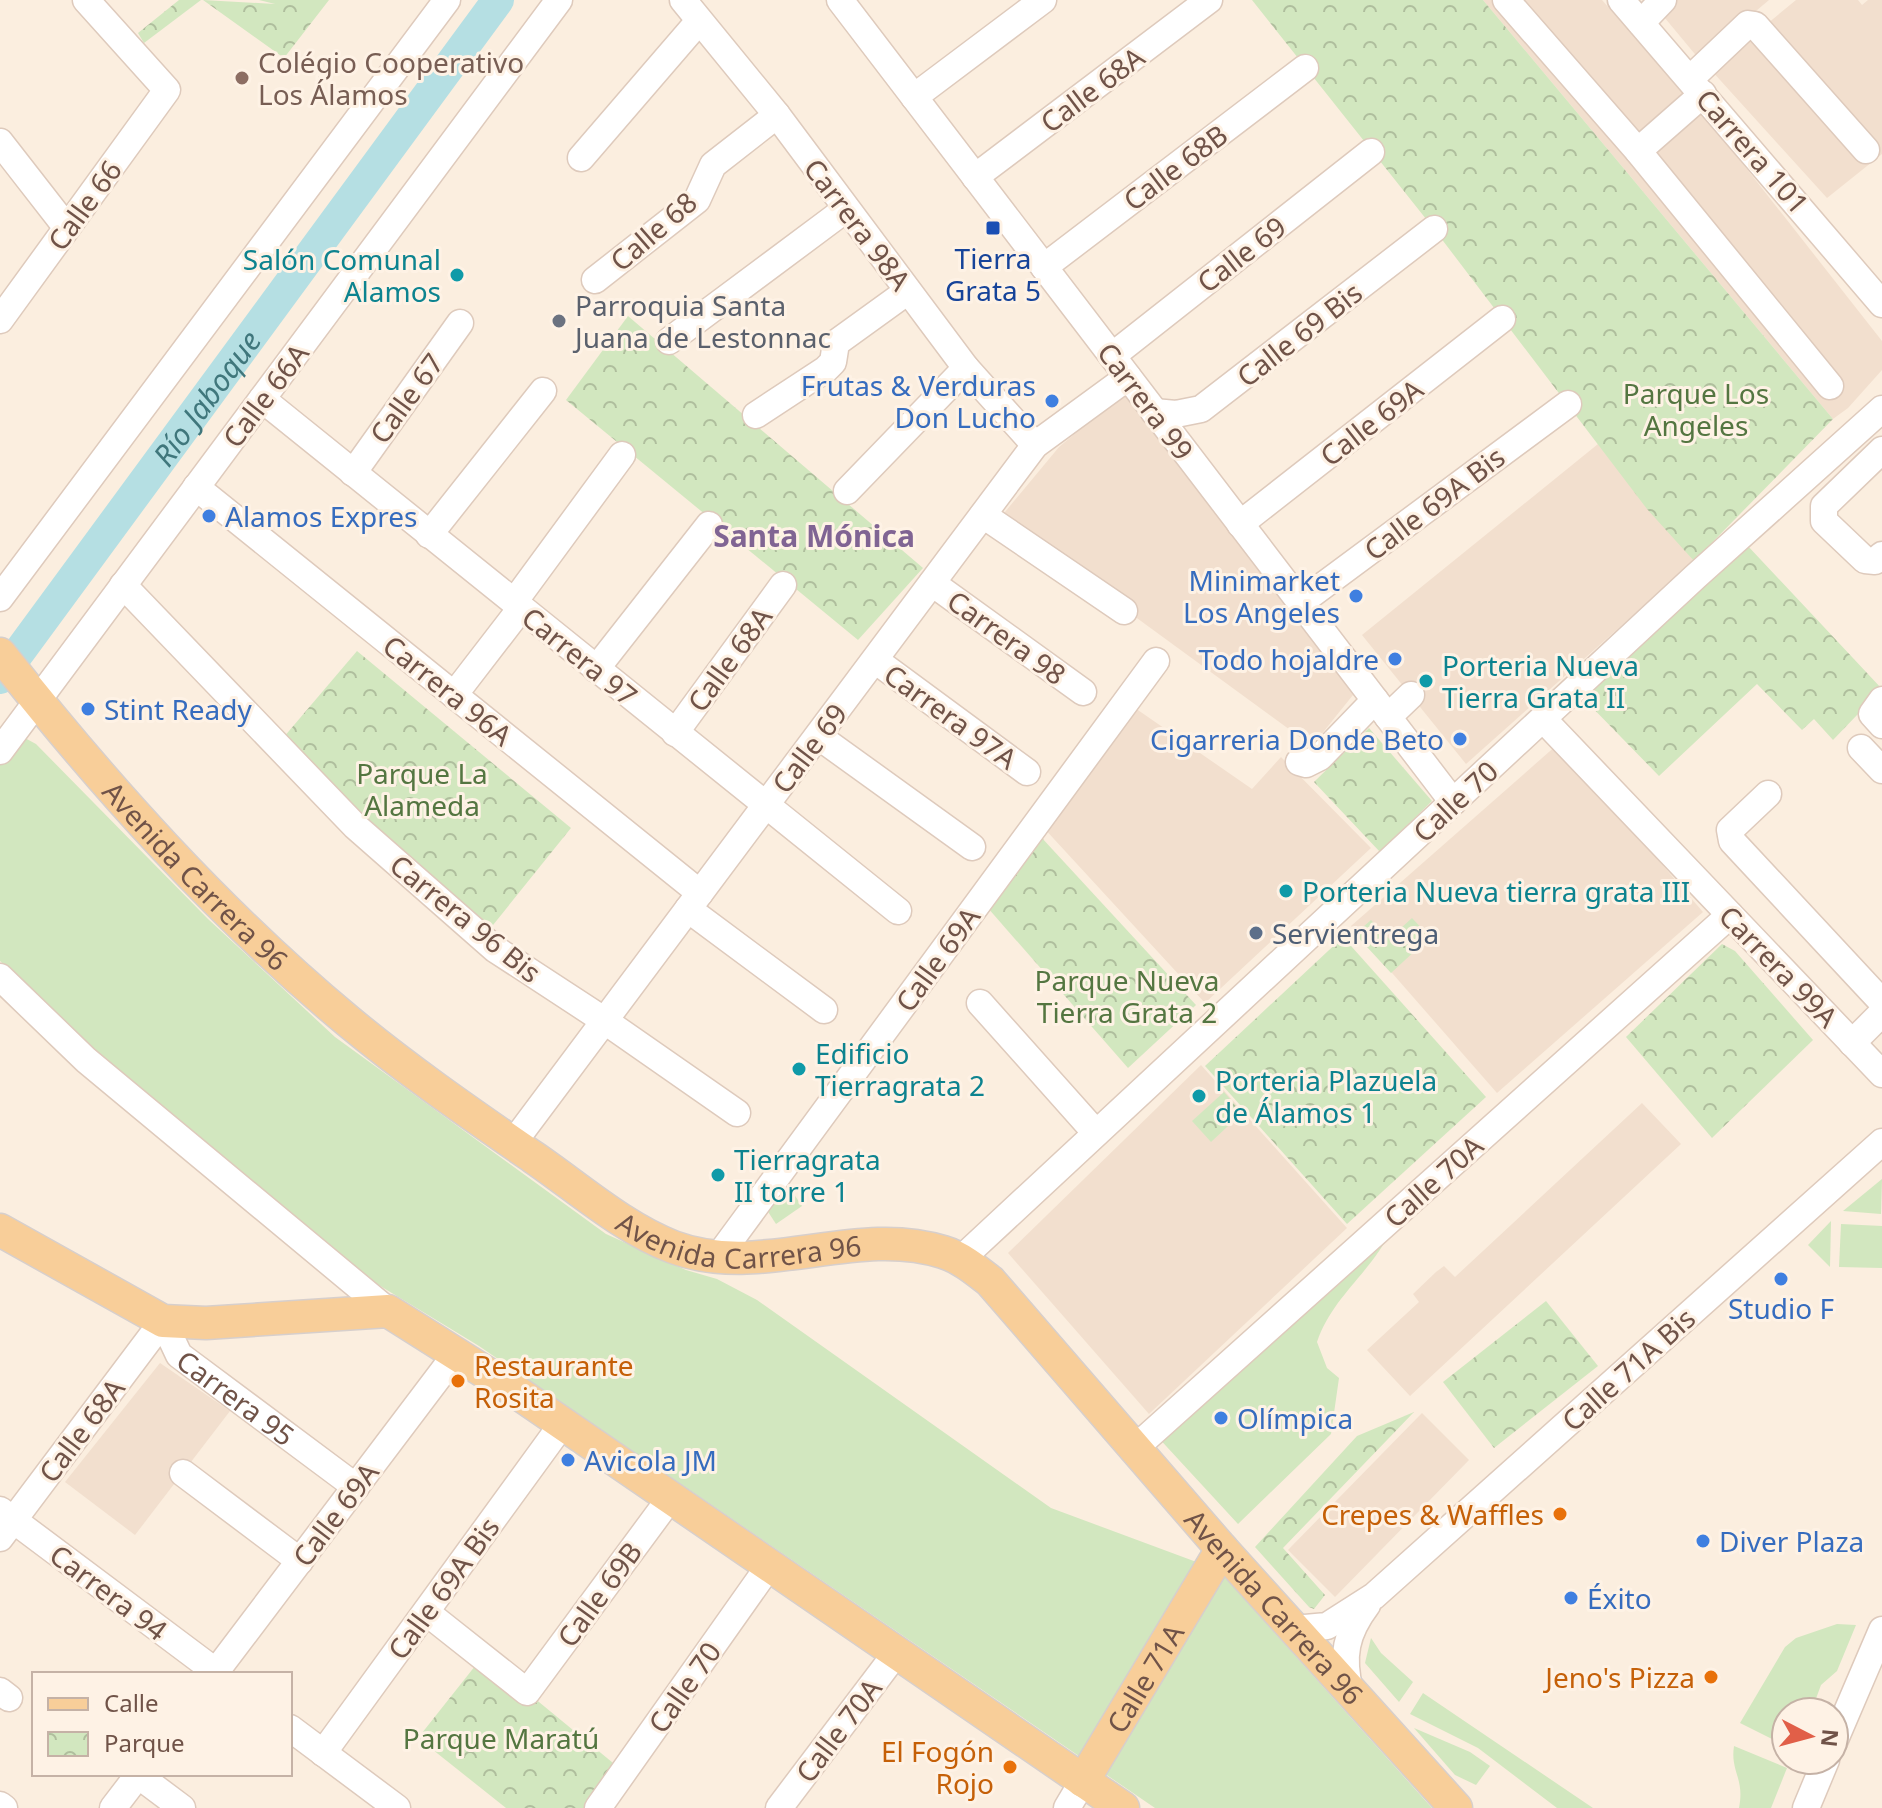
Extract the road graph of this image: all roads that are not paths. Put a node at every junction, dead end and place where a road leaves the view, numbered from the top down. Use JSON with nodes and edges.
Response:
{"nodes":[{"id":1,"x":86,"y":0,"type":"edge"},
{"id":2,"x":447,"y":0,"type":"edge"},
{"id":3,"x":559,"y":0,"type":"edge"},
{"id":4,"x":683,"y":0,"type":"edge"},
{"id":5,"x":1043,"y":0,"type":"edge"},
{"id":6,"x":1209,"y":0,"type":"edge"},
{"id":7,"x":1506,"y":0,"type":"edge"},
{"id":8,"x":1621,"y":0,"type":"edge"},
{"id":9,"x":1663,"y":0,"type":"edge"},
{"id":10,"x":849,"y":3,"type":"edge"},
{"id":11,"x":699,"y":21,"type":"junction"},
{"id":12,"x":1641,"y":23,"type":"junction"},
{"id":13,"x":1305,"y":68,"type":"dead end"},
{"id":14,"x":1697,"y":86,"type":"junction"},
{"id":15,"x":914,"y":97,"type":"junction"},
{"id":16,"x":777,"y":115,"type":"junction"},
{"id":17,"x":0,"y":142,"type":"edge"},
{"id":18,"x":1866,"y":150,"type":"dead end"},
{"id":19,"x":1638,"y":151,"type":"junction"},
{"id":20,"x":1371,"y":152,"type":"dead end"},
{"id":21,"x":581,"y":158,"type":"dead end"},
{"id":22,"x":975,"y":177,"type":"junction"},
{"id":23,"x":846,"y":209,"type":"junction"},
{"id":24,"x":67,"y":228,"type":"junction"},
{"id":25,"x":1434,"y":229,"type":"dead end"},
{"id":26,"x":1044,"y":267,"type":"junction"},
{"id":27,"x":595,"y":280,"type":"dead end"},
{"id":28,"x":908,"y":291,"type":"junction"},
{"id":29,"x":1882,"y":304,"type":"edge"},
{"id":30,"x":1502,"y":319,"type":"dead end"},
{"id":31,"x":0,"y":320,"type":"edge"},
{"id":32,"x":460,"y":323,"type":"dead end"},
{"id":33,"x":669,"y":341,"type":"dead end"},
{"id":34,"x":1120,"y":366,"type":"junction"},
{"id":35,"x":966,"y":368,"type":"junction"},
{"id":36,"x":1830,"y":386,"type":"dead end"},
{"id":37,"x":543,"y":391,"type":"dead end"},
{"id":38,"x":262,"y":399,"type":"junction"},
{"id":39,"x":1568,"y":404,"type":"dead end"},
{"id":40,"x":1882,"y":409,"type":"edge"},
{"id":41,"x":1154,"y":412,"type":"junction"},
{"id":42,"x":756,"y":415,"type":"dead end"},
{"id":43,"x":1035,"y":445,"type":"junction"},
{"id":44,"x":1882,"y":450,"type":"edge"},
{"id":45,"x":622,"y":455,"type":"dead end"},
{"id":46,"x":353,"y":473,"type":"junction"},
{"id":47,"x":196,"y":487,"type":"junction"},
{"id":48,"x":847,"y":491,"type":"dead end"},
{"id":49,"x":983,"y":515,"type":"junction"},
{"id":50,"x":1240,"y":524,"type":"junction"},
{"id":51,"x":709,"y":525,"type":"dead end"},
{"id":52,"x":429,"y":535,"type":"junction"},
{"id":53,"x":1882,"y":555,"type":"edge"},
{"id":54,"x":932,"y":583,"type":"junction"},
{"id":55,"x":123,"y":585,"type":"junction"},
{"id":56,"x":783,"y":585,"type":"dead end"},
{"id":57,"x":0,"y":598,"type":"edge"},
{"id":58,"x":1301,"y":602,"type":"junction"},
{"id":59,"x":517,"y":605,"type":"junction"},
{"id":60,"x":1124,"y":611,"type":"dead end"},
{"id":61,"x":0,"y":654,"type":"edge"},
{"id":62,"x":875,"y":660,"type":"junction"},
{"id":63,"x":1156,"y":661,"type":"dead end"},
{"id":64,"x":596,"y":669,"type":"junction"},
{"id":65,"x":1083,"y":692,"type":"dead end"},
{"id":66,"x":454,"y":695,"type":"junction"},
{"id":67,"x":1411,"y":695,"type":"dead end"},
{"id":68,"x":34,"y":697,"type":"junction"},
{"id":69,"x":1882,"y":700,"type":"edge"},
{"id":70,"x":1382,"y":708,"type":"junction"},
{"id":71,"x":1543,"y":719,"type":"junction"},
{"id":72,"x":1882,"y":725,"type":"edge"},
{"id":73,"x":675,"y":733,"type":"junction"},
{"id":74,"x":818,"y":736,"type":"junction"},
{"id":75,"x":1861,"y":748,"type":"dead end"},
{"id":76,"x":0,"y":751,"type":"edge"},
{"id":77,"x":1299,"y":762,"type":"dead end"},
{"id":78,"x":1882,"y":770,"type":"edge"},
{"id":79,"x":1027,"y":772,"type":"dead end"},
{"id":80,"x":1768,"y":794,"type":"dead end"},
{"id":81,"x":1453,"y":802,"type":"junction"},
{"id":82,"x":765,"y":806,"type":"junction"},
{"id":83,"x":972,"y":847,"type":"dead end"},
{"id":84,"x":694,"y":901,"type":"junction"},
{"id":85,"x":898,"y":911,"type":"dead end"},
{"id":86,"x":1730,"y":915,"type":"junction"},
{"id":87,"x":0,"y":977,"type":"edge"},
{"id":88,"x":1882,"y":1002,"type":"edge"},
{"id":89,"x":980,"y":1003,"type":"dead end"},
{"id":90,"x":824,"y":1010,"type":"dead end"},
{"id":91,"x":1882,"y":1013,"type":"edge"},
{"id":92,"x":605,"y":1021,"type":"junction"},
{"id":93,"x":1852,"y":1043,"type":"junction"},
{"id":94,"x":1882,"y":1074,"type":"edge"},
{"id":95,"x":737,"y":1113,"type":"dead end"},
{"id":96,"x":1096,"y":1133,"type":"junction"},
{"id":97,"x":1882,"y":1142,"type":"edge"},
{"id":98,"x":513,"y":1143,"type":"junction"},
{"id":99,"x":0,"y":1230,"type":"edge"},
{"id":100,"x":718,"y":1257,"type":"junction"},
{"id":101,"x":960,"y":1260,"type":"junction"},
{"id":102,"x":388,"y":1311,"type":"junction"},
{"id":103,"x":163,"y":1321,"type":"junction"},
{"id":104,"x":456,"y":1354,"type":"junction"},
{"id":105,"x":563,"y":1423,"type":"junction"},
{"id":106,"x":1135,"y":1448,"type":"junction"},
{"id":107,"x":183,"y":1473,"type":"dead end"},
{"id":108,"x":356,"y":1487,"type":"junction"},
{"id":109,"x":671,"y":1497,"type":"junction"},
{"id":110,"x":5,"y":1523,"type":"edge"},
{"id":111,"x":1222,"y":1549,"type":"junction"},
{"id":112,"x":300,"y":1561,"type":"junction"},
{"id":113,"x":769,"y":1566,"type":"junction"},
{"id":114,"x":1374,"y":1596,"type":"junction"},
{"id":115,"x":426,"y":1612,"type":"junction"},
{"id":116,"x":1294,"y":1629,"type":"junction"},
{"id":117,"x":1882,"y":1630,"type":"edge"},
{"id":118,"x":897,"y":1652,"type":"junction"},
{"id":119,"x":215,"y":1672,"type":"edge"},
{"id":120,"x":217,"y":1672,"type":"edge"},
{"id":121,"x":1350,"y":1691,"type":"junction"},
{"id":122,"x":1850,"y":1705,"type":"edge"},
{"id":123,"x":292,"y":1730,"type":"edge"},
{"id":124,"x":323,"y":1753,"type":"junction"},
{"id":125,"x":1819,"y":1776,"type":"edge"},
{"id":126,"x":126,"y":1784,"type":"edge"},
{"id":127,"x":1075,"y":1794,"type":"edge"},
{"id":128,"x":182,"y":1808,"type":"edge"},
{"id":129,"x":397,"y":1808,"type":"edge"},
{"id":130,"x":598,"y":1808,"type":"edge"},
{"id":131,"x":779,"y":1808,"type":"edge"},
{"id":132,"x":1123,"y":1808,"type":"edge"},
{"id":133,"x":1456,"y":1808,"type":"edge"},
{"id":134,"x":1806,"y":1808,"type":"edge"}],
"edges":[{"from":1,"to":24,"type":"street","name":"Calle 66"},
{"from":2,"to":57,"type":"street"},
{"from":3,"to":38,"type":"street","name":"Calle 66A"},
{"from":4,"to":11,"type":"street","name":"Carrera 98A"},
{"from":5,"to":15,"type":"street"},
{"from":6,"to":22,"type":"street","name":"Calle 68A"},
{"from":7,"to":19,"type":"street"},
{"from":8,"to":12,"type":"street","name":"Carrera 101"},
{"from":9,"to":12,"type":"street"},
{"from":10,"to":15,"type":"street","name":"Carrera 99"},
{"from":11,"to":16,"type":"street","name":"Carrera 98A"},
{"from":11,"to":21,"type":"street"},
{"from":12,"to":14,"type":"street","name":"Carrera 101"},
{"from":13,"to":26,"type":"street","name":"Calle 68B"},
{"from":14,"to":18,"type":"street"},
{"from":14,"to":19,"type":"street"},
{"from":14,"to":29,"type":"street","name":"Carrera 101"},
{"from":15,"to":22,"type":"street","name":"Carrera 99"},
{"from":16,"to":23,"type":"street","name":"Carrera 98A"},
{"from":16,"to":27,"type":"street","name":"Calle 68"},
{"from":17,"to":24,"type":"street"},
{"from":19,"to":36,"type":"street"},
{"from":20,"to":34,"type":"street","name":"Calle 69"},
{"from":22,"to":26,"type":"street","name":"Carrera 99"},
{"from":23,"to":28,"type":"street","name":"Carrera 98A"},
{"from":23,"to":33,"type":"street"},
{"from":24,"to":31,"type":"street","name":"Calle 66"},
{"from":25,"to":41,"type":"street","name":"Calle 69 Bis"},
{"from":26,"to":34,"type":"street","name":"Carrera 99"},
{"from":28,"to":35,"type":"street","name":"Carrera 98A"},
{"from":28,"to":42,"type":"street"},
{"from":30,"to":50,"type":"street","name":"Calle 69A"},
{"from":32,"to":46,"type":"street","name":"Calle 67"},
{"from":34,"to":41,"type":"street","name":"Carrera 99"},
{"from":34,"to":43,"type":"street","name":"Calle 69"},
{"from":35,"to":43,"type":"street","name":"Carrera 98A"},
{"from":35,"to":48,"type":"street"},
{"from":37,"to":52,"type":"street"},
{"from":38,"to":46,"type":"street","name":"Carrera 97"},
{"from":38,"to":47,"type":"street","name":"Calle 66A"},
{"from":39,"to":58,"type":"street","name":"Calle 69A Bis"},
{"from":40,"to":71,"type":"street","name":"Calle 70"},
{"from":41,"to":50,"type":"street","name":"Carrera 99"},
{"from":43,"to":49,"type":"street","name":"Calle 69"},
{"from":44,"to":53,"type":"street"},
{"from":45,"to":59,"type":"street"},
{"from":46,"to":52,"type":"street","name":"Carrera 97"},
{"from":47,"to":55,"type":"street","name":"Calle 66A"},
{"from":47,"to":66,"type":"street","name":"Carrera 96A"},
{"from":49,"to":54,"type":"street","name":"Calle 69"},
{"from":49,"to":60,"type":"street"},
{"from":50,"to":58,"type":"street","name":"Carrera 99"},
{"from":51,"to":64,"type":"street"},
{"from":52,"to":59,"type":"street","name":"Carrera 97"},
{"from":54,"to":62,"type":"street","name":"Calle 69"},
{"from":54,"to":65,"type":"street","name":"Carrera 98"},
{"from":55,"to":68,"type":"street","name":"Calle 66A"},
{"from":55,"to":92,"type":"street","name":"Carrera 96 Bis"},
{"from":56,"to":73,"type":"street","name":"Calle 68A"},
{"from":58,"to":70,"type":"street","name":"Carrera 99"},
{"from":59,"to":64,"type":"street","name":"Carrera 97"},
{"from":59,"to":66,"type":"street"},
{"from":61,"to":68,"type":"main road","name":"Avenida Carrera 96"},
{"from":62,"to":74,"type":"street","name":"Calle 69"},
{"from":62,"to":79,"type":"street","name":"Carrera 97A"},
{"from":63,"to":100,"type":"street","name":"Calle 69A"},
{"from":64,"to":73,"type":"street","name":"Carrera 97"},
{"from":66,"to":84,"type":"street","name":"Carrera 96A"},
{"from":67,"to":70,"type":"street"},
{"from":68,"to":76,"type":"street","name":"Calle 66A"},
{"from":68,"to":98,"type":"main road","name":"Avenida Carrera 96"},
{"from":69,"to":72,"type":"street"},
{"from":70,"to":77,"type":"street"},
{"from":70,"to":81,"type":"street","name":"Carrera 99"},
{"from":71,"to":81,"type":"street","name":"Calle 70"},
{"from":71,"to":86,"type":"street","name":"Carrera 99A"},
{"from":73,"to":82,"type":"street","name":"Carrera 97"},
{"from":74,"to":82,"type":"street","name":"Calle 69"},
{"from":74,"to":83,"type":"street"},
{"from":75,"to":78,"type":"street"},
{"from":80,"to":88,"type":"street"},
{"from":81,"to":96,"type":"street","name":"Calle 70"},
{"from":82,"to":84,"type":"street","name":"Calle 69"},
{"from":82,"to":85,"type":"street","name":"Carrera 97"},
{"from":84,"to":90,"type":"street","name":"Carrera 96A"},
{"from":84,"to":92,"type":"street","name":"Calle 69"},
{"from":86,"to":93,"type":"street","name":"Carrera 99A"},
{"from":86,"to":106,"type":"street","name":"Calle 70A"},
{"from":87,"to":102,"type":"street"},
{"from":89,"to":96,"type":"street"},
{"from":91,"to":93,"type":"street"},
{"from":92,"to":95,"type":"street","name":"Carrera 96 Bis"},
{"from":92,"to":98,"type":"street","name":"Calle 69"},
{"from":93,"to":94,"type":"street","name":"Carrera 99A"},
{"from":96,"to":101,"type":"street","name":"Calle 70"},
{"from":97,"to":114,"type":"street","name":"Calle 71A Bis"},
{"from":98,"to":100,"type":"main road","name":"Avenida Carrera 96"},
{"from":99,"to":103,"type":"main road","name":"Carrera 95"},
{"from":100,"to":101,"type":"main road","name":"Avenida Carrera 96"},
{"from":101,"to":106,"type":"main road","name":"Avenida Carrera 96"},
{"from":102,"to":103,"type":"main road"},
{"from":102,"to":104,"type":"main road"},
{"from":103,"to":108,"type":"street","name":"Carrera 95"},
{"from":103,"to":110,"type":"street","name":"Calle 68A"},
{"from":104,"to":105,"type":"main road"},
{"from":104,"to":108,"type":"street","name":"Calle 69A"},
{"from":105,"to":109,"type":"main road"},
{"from":105,"to":115,"type":"street","name":"Calle 69A Bis"},
{"from":106,"to":111,"type":"main road","name":"Avenida Carrera 96"},
{"from":107,"to":112,"type":"street"},
{"from":108,"to":112,"type":"street","name":"Calle 69A"},
{"from":109,"to":113,"type":"main road"},
{"from":109,"to":115,"type":"street","name":"Calle 69B"},
{"from":110,"to":119,"type":"street","name":"Carrera 94"},
{"from":111,"to":116,"type":"main road","name":"Avenida Carrera 96"},
{"from":111,"to":127,"type":"main road","name":"Calle 71A"},
{"from":112,"to":120,"type":"street","name":"Calle 69A"},
{"from":113,"to":118,"type":"main road"},
{"from":113,"to":130,"type":"street","name":"Calle 70"},
{"from":114,"to":116,"type":"street","name":"Calle 71A Bis"},
{"from":114,"to":121,"type":"street","name":"Calle 71A Bis"},
{"from":115,"to":124,"type":"street","name":"Calle 69A Bis"},
{"from":116,"to":121,"type":"main road","name":"Avenida Carrera 96"},
{"from":117,"to":122,"type":"street"},
{"from":118,"to":127,"type":"main road"},
{"from":118,"to":131,"type":"street","name":"Calle 70A"},
{"from":121,"to":133,"type":"main road","name":"Avenida Carrera 96"},
{"from":123,"to":124,"type":"street"},
{"from":124,"to":129,"type":"street"},
{"from":125,"to":134,"type":"street"},
{"from":126,"to":128,"type":"street"},
{"from":127,"to":132,"type":"main road"}]}
